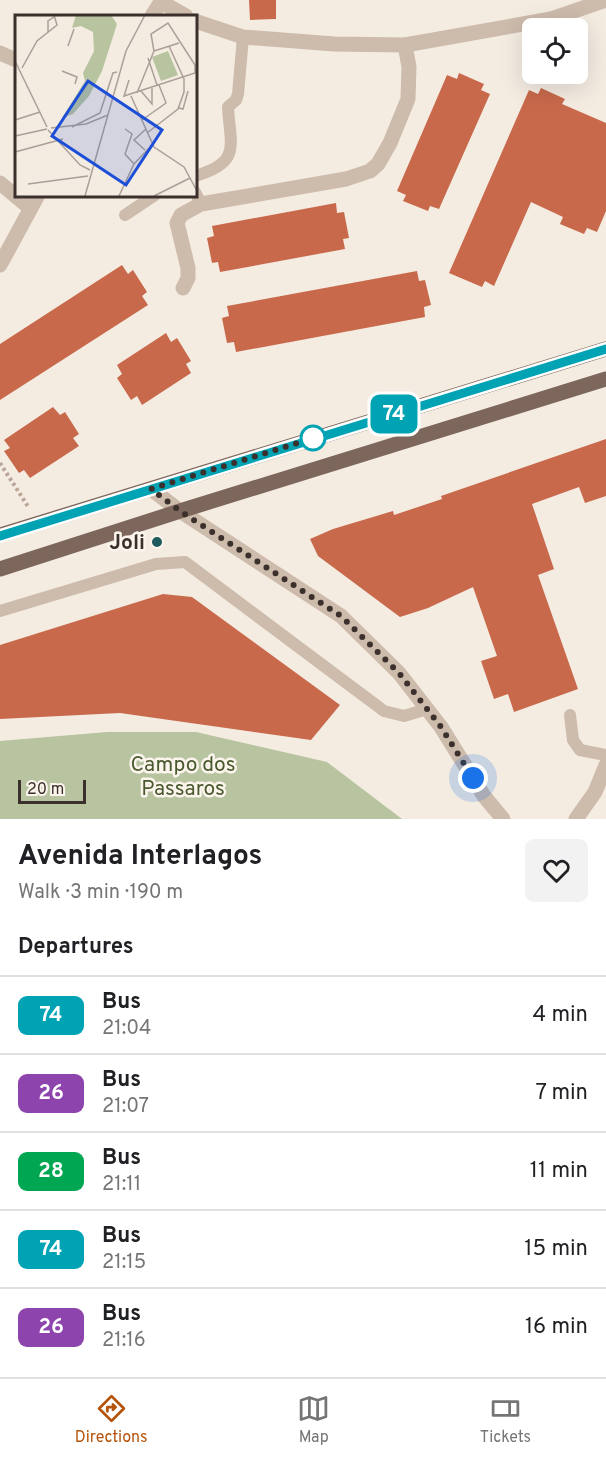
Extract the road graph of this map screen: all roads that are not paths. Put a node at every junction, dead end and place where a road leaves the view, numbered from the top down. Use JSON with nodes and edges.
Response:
{"nodes":[{"id":1,"x":606,"y":0,"type":"edge"},
{"id":2,"x":161,"y":1,"type":"edge"},
{"id":3,"x":153,"y":15,"type":"edge"},
{"id":4,"x":184,"y":15,"type":"edge"},
{"id":5,"x":196,"y":21,"type":"edge"},
{"id":6,"x":243,"y":37,"type":"junction"},
{"id":7,"x":405,"y":45,"type":"junction"},
{"id":8,"x":0,"y":53,"type":"edge"},
{"id":9,"x":15,"y":60,"type":"edge"},
{"id":10,"x":196,"y":176,"type":"edge"},
{"id":11,"x":0,"y":183,"type":"edge"},
{"id":12,"x":15,"y":191,"type":"edge"},
{"id":13,"x":154,"y":196,"type":"edge"},
{"id":14,"x":198,"y":198,"type":"edge"},
{"id":15,"x":34,"y":202,"type":"edge"},
{"id":16,"x":125,"y":215,"type":"dead end"},
{"id":17,"x":0,"y":265,"type":"edge"},
{"id":18,"x":183,"y":288,"type":"dead end"},
{"id":19,"x":606,"y":349,"type":"edge"},
{"id":20,"x":606,"y":379,"type":"edge"},
{"id":21,"x":151,"y":489,"type":"junction"},
{"id":22,"x":180,"y":511,"type":"junction"},
{"id":23,"x":0,"y":536,"type":"edge"},
{"id":24,"x":0,"y":569,"type":"edge"},
{"id":25,"x":0,"y":611,"type":"edge"},
{"id":26,"x":426,"y":709,"type":"junction"},
{"id":27,"x":570,"y":715,"type":"dead end"},
{"id":28,"x":606,"y":755,"type":"edge"},
{"id":29,"x":606,"y":765,"type":"edge"},
{"id":30,"x":595,"y":792,"type":"junction"},
{"id":31,"x":503,"y":819,"type":"edge"},
{"id":32,"x":576,"y":819,"type":"edge"},
{"id":33,"x":589,"y":819,"type":"edge"}],
"edges":[{"from":1,"to":7,"type":"street"},
{"from":2,"to":3,"type":"street"},
{"from":2,"to":4,"type":"street"},
{"from":5,"to":6,"type":"street"},
{"from":6,"to":7,"type":"street"},
{"from":6,"to":10,"type":"lane"},
{"from":7,"to":14,"type":"street"},
{"from":8,"to":9,"type":"street"},
{"from":11,"to":12,"type":"street"},
{"from":13,"to":16,"type":"lane"},
{"from":14,"to":18,"type":"street"},
{"from":15,"to":17,"type":"street"},
{"from":19,"to":21,"type":"main road"},
{"from":20,"to":22,"type":"main road"},
{"from":21,"to":22,"type":"street"},
{"from":21,"to":23,"type":"main road"},
{"from":22,"to":24,"type":"main road"},
{"from":22,"to":26,"type":"street"},
{"from":25,"to":26,"type":"lane"},
{"from":26,"to":31,"type":"street"},
{"from":27,"to":28,"type":"lane"},
{"from":29,"to":30,"type":"street"},
{"from":30,"to":32,"type":"street"},
{"from":30,"to":33,"type":"street"}]}
